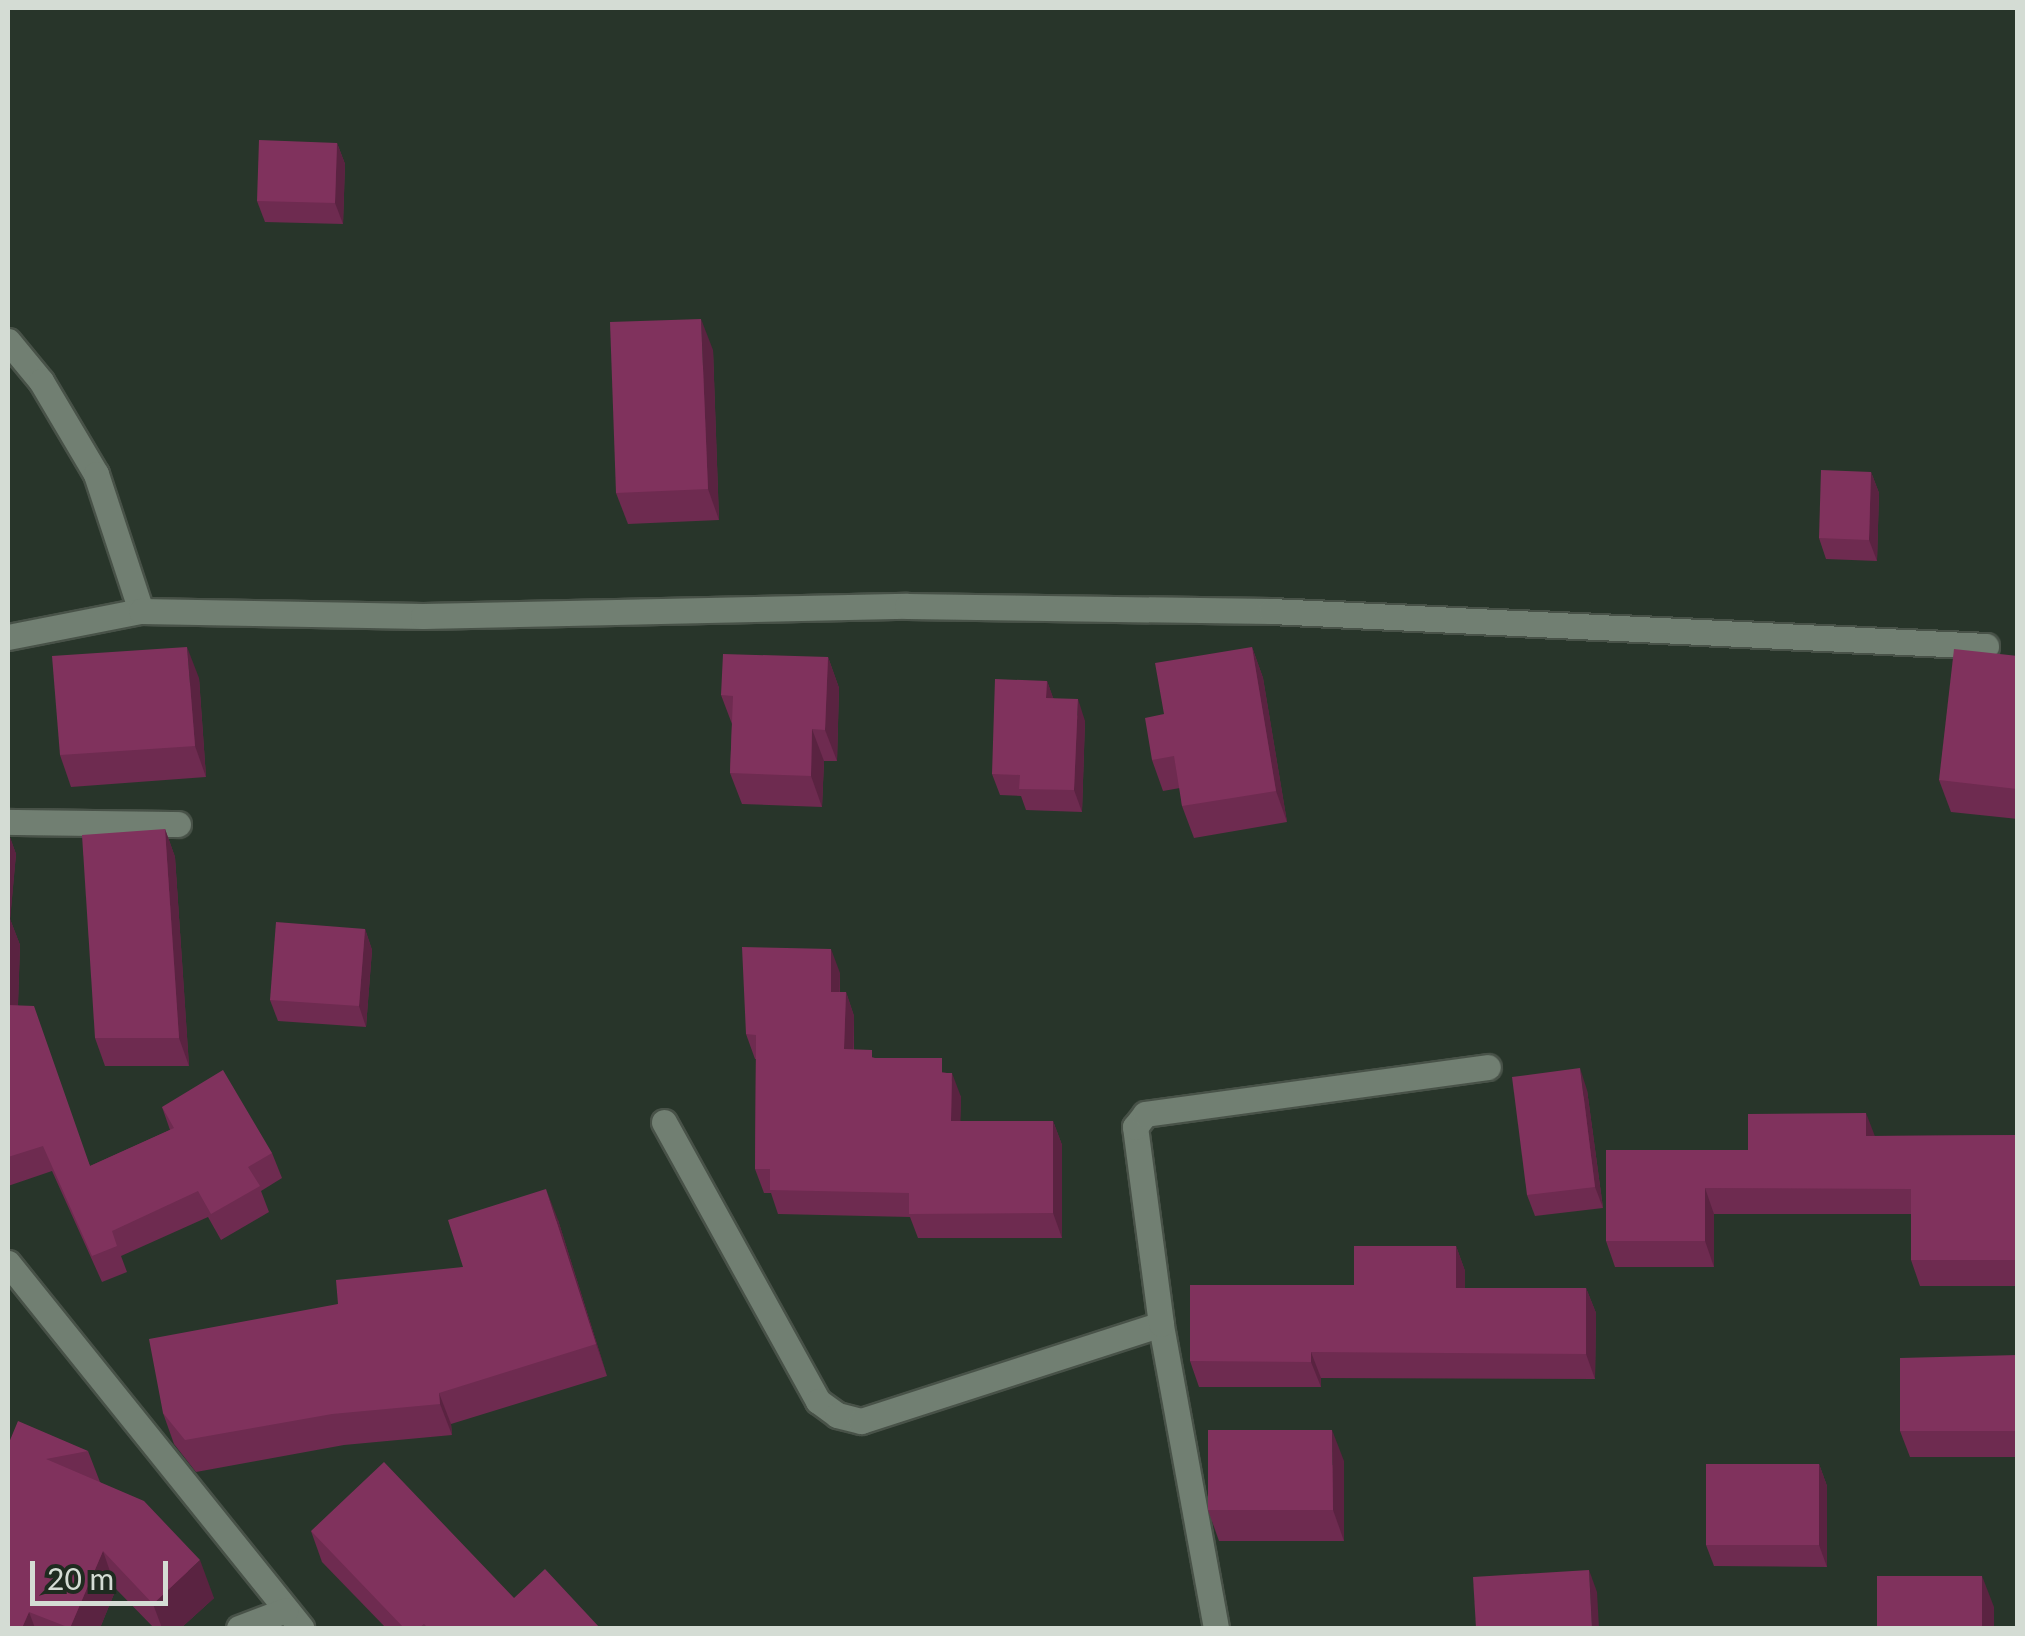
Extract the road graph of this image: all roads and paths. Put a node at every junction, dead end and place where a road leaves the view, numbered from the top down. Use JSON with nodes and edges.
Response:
{"nodes":[{"id":1,"x":8,"y":341,"type":"edge"},
{"id":2,"x":140,"y":611,"type":"junction"},
{"id":3,"x":8,"y":637,"type":"edge"},
{"id":4,"x":1986,"y":646,"type":"dead end"},
{"id":5,"x":8,"y":822,"type":"edge"},
{"id":6,"x":178,"y":824,"type":"dead end"},
{"id":7,"x":1488,"y":1067,"type":"dead end"},
{"id":8,"x":664,"y":1122,"type":"dead end"},
{"id":9,"x":8,"y":1262,"type":"edge"},
{"id":10,"x":1161,"y":1324,"type":"junction"},
{"id":11,"x":293,"y":1619,"type":"edge"},
{"id":12,"x":239,"y":1628,"type":"edge"},
{"id":13,"x":1216,"y":1628,"type":"edge"}],
"edges":[{"from":1,"to":2,"type":"street"},
{"from":2,"to":3,"type":"street"},
{"from":2,"to":4,"type":"street"},
{"from":5,"to":6,"type":"street"},
{"from":7,"to":10,"type":"street"},
{"from":8,"to":10,"type":"street"},
{"from":9,"to":11,"type":"street"},
{"from":10,"to":13,"type":"street"},
{"from":11,"to":12,"type":"street"}]}
